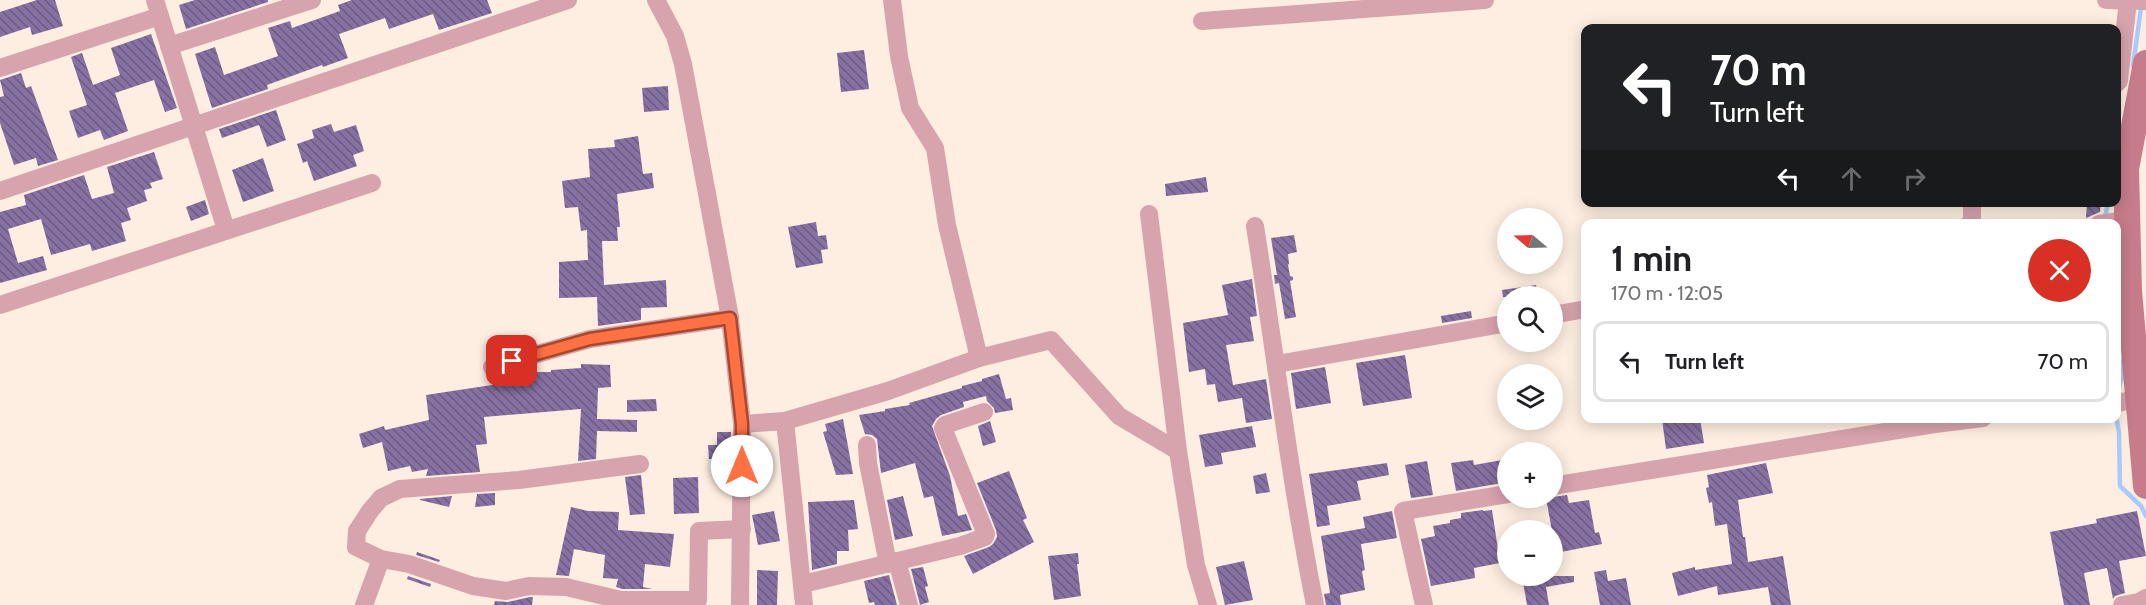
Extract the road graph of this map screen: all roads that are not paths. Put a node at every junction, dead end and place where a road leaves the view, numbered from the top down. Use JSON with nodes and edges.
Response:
{"nodes":[{"id":1,"x":568,"y":0,"type":"edge"},
{"id":2,"x":656,"y":0,"type":"edge"},
{"id":3,"x":892,"y":0,"type":"edge"},
{"id":4,"x":1485,"y":0,"type":"edge"},
{"id":5,"x":2106,"y":0,"type":"edge"},
{"id":6,"x":305,"y":1,"type":"edge"},
{"id":7,"x":2137,"y":1,"type":"edge"},
{"id":8,"x":158,"y":8,"type":"edge"},
{"id":9,"x":1202,"y":21,"type":"dead end"},
{"id":10,"x":169,"y":46,"type":"junction"},
{"id":11,"x":2146,"y":63,"type":"edge"},
{"id":12,"x":0,"y":68,"type":"edge"},
{"id":13,"x":2121,"y":72,"type":"edge"},
{"id":14,"x":193,"y":127,"type":"junction"},
{"id":15,"x":2140,"y":130,"type":"edge"},
{"id":16,"x":2121,"y":170,"type":"edge"},
{"id":17,"x":372,"y":183,"type":"dead end"},
{"id":18,"x":0,"y":191,"type":"edge"},
{"id":19,"x":1149,"y":214,"type":"dead end"},
{"id":20,"x":1255,"y":226,"type":"dead end"},
{"id":21,"x":226,"y":230,"type":"junction"},
{"id":22,"x":2121,"y":254,"type":"edge"},
{"id":23,"x":0,"y":305,"type":"edge"},
{"id":24,"x":1581,"y":310,"type":"edge"},
{"id":25,"x":1563,"y":313,"type":"edge"},
{"id":26,"x":730,"y":318,"type":"junction"},
{"id":27,"x":1497,"y":325,"type":"edge"},
{"id":28,"x":979,"y":358,"type":"junction"},
{"id":29,"x":1277,"y":364,"type":"junction"},
{"id":30,"x":492,"y":367,"type":"dead end"},
{"id":31,"x":2133,"y":400,"type":"edge"},
{"id":32,"x":984,"y":412,"type":"dead end"},
{"id":33,"x":785,"y":421,"type":"junction"},
{"id":34,"x":1946,"y":423,"type":"edge"},
{"id":35,"x":742,"y":424,"type":"junction"},
{"id":36,"x":867,"y":445,"type":"dead end"},
{"id":37,"x":1178,"y":451,"type":"junction"},
{"id":38,"x":640,"y":464,"type":"dead end"},
{"id":39,"x":1563,"y":484,"type":"edge"},
{"id":40,"x":2146,"y":486,"type":"edge"},
{"id":41,"x":1497,"y":496,"type":"edge"},
{"id":42,"x":742,"y":529,"type":"junction"},
{"id":43,"x":381,"y":559,"type":"junction"},
{"id":44,"x":893,"y":563,"type":"junction"},
{"id":45,"x":803,"y":584,"type":"junction"},
{"id":46,"x":364,"y":605,"type":"edge"},
{"id":47,"x":740,"y":605,"type":"edge"},
{"id":48,"x":804,"y":605,"type":"edge"},
{"id":49,"x":909,"y":605,"type":"edge"},
{"id":50,"x":1208,"y":605,"type":"edge"},
{"id":51,"x":1315,"y":605,"type":"edge"},
{"id":52,"x":1424,"y":605,"type":"edge"}],
"edges":[{"from":1,"to":14,"type":"street"},
{"from":2,"to":26,"type":"street"},
{"from":3,"to":28,"type":"street"},
{"from":4,"to":9,"type":"street"},
{"from":5,"to":7,"type":"street"},
{"from":6,"to":10,"type":"street"},
{"from":7,"to":13,"type":"street"},
{"from":8,"to":10,"type":"street"},
{"from":8,"to":12,"type":"street"},
{"from":10,"to":14,"type":"street"},
{"from":11,"to":15,"type":"street"},
{"from":14,"to":18,"type":"street"},
{"from":14,"to":21,"type":"street"},
{"from":15,"to":16,"type":"street"},
{"from":17,"to":21,"type":"street"},
{"from":19,"to":37,"type":"street"},
{"from":20,"to":29,"type":"street"},
{"from":21,"to":23,"type":"street"},
{"from":22,"to":31,"type":"street"},
{"from":24,"to":25,"type":"street"},
{"from":26,"to":30,"type":"street"},
{"from":26,"to":35,"type":"street"},
{"from":27,"to":29,"type":"street"},
{"from":28,"to":33,"type":"street"},
{"from":28,"to":37,"type":"street"},
{"from":29,"to":51,"type":"street"},
{"from":31,"to":40,"type":"street"},
{"from":32,"to":44,"type":"street"},
{"from":33,"to":35,"type":"street"},
{"from":33,"to":45,"type":"street"},
{"from":34,"to":39,"type":"street"},
{"from":35,"to":42,"type":"street"},
{"from":36,"to":44,"type":"street"},
{"from":37,"to":50,"type":"street"},
{"from":38,"to":43,"type":"street"},
{"from":41,"to":52,"type":"street"},
{"from":42,"to":43,"type":"street"},
{"from":42,"to":47,"type":"street"},
{"from":43,"to":46,"type":"street"},
{"from":44,"to":45,"type":"street"},
{"from":44,"to":49,"type":"street"},
{"from":45,"to":48,"type":"street"}]}
